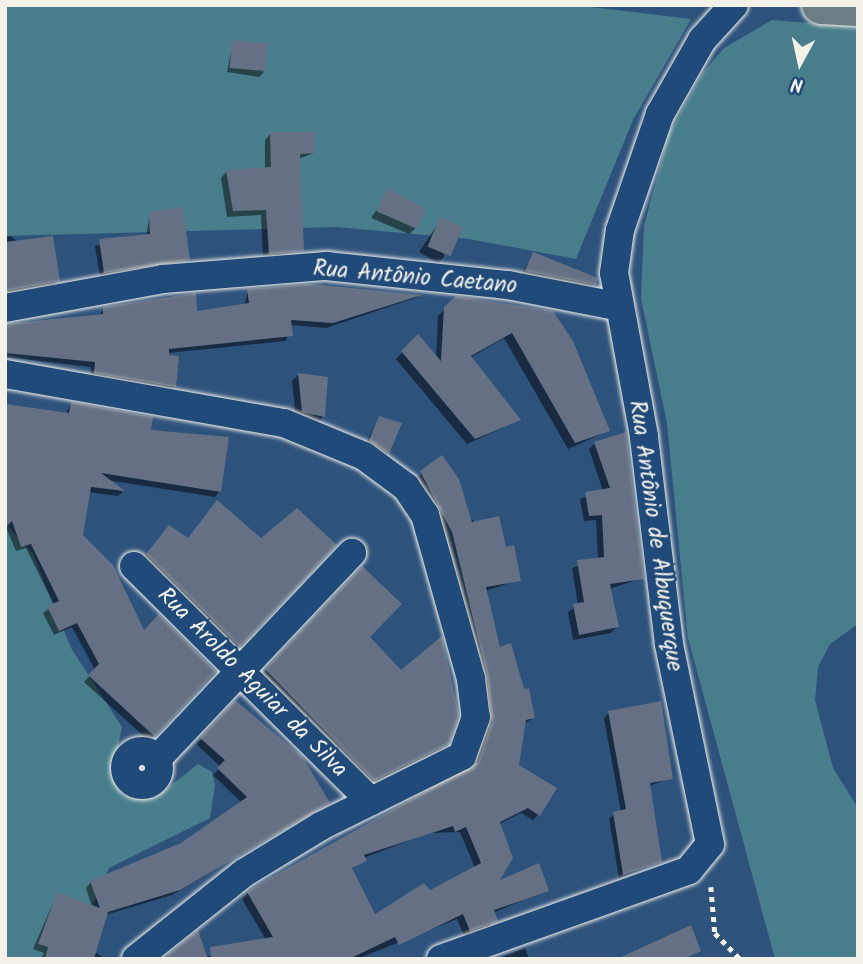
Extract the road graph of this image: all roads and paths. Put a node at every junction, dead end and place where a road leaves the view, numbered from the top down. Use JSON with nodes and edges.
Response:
{"nodes":[{"id":1,"x":734,"y":5,"type":"edge"},
{"id":2,"x":821,"y":5,"type":"edge"},
{"id":3,"x":858,"y":7,"type":"edge"},
{"id":4,"x":616,"y":306,"type":"junction"},
{"id":5,"x":5,"y":308,"type":"edge"},
{"id":6,"x":5,"y":374,"type":"edge"},
{"id":7,"x":352,"y":553,"type":"dead end"},
{"id":8,"x":134,"y":566,"type":"dead end"},
{"id":9,"x":239,"y":670,"type":"junction"},
{"id":10,"x":157,"y":760,"type":"dead end"},
{"id":11,"x":371,"y":801,"type":"junction"},
{"id":12,"x":709,"y":844,"type":"junction"},
{"id":13,"x":136,"y":959,"type":"edge"},
{"id":14,"x":441,"y":959,"type":"edge"},
{"id":15,"x":740,"y":959,"type":"edge"}],
"edges":[{"from":1,"to":4,"type":"street","name":"Rua Antônio de Albuquerque"},
{"from":2,"to":3,"type":"highway"},
{"from":4,"to":5,"type":"street","name":"Rua Antônio Caetano"},
{"from":4,"to":12,"type":"street","name":"Rua Antônio de Albuquerque"},
{"from":6,"to":11,"type":"street"},
{"from":7,"to":9,"type":"street"},
{"from":8,"to":9,"type":"street","name":"Rua Aroldo Aguiar da Silva"},
{"from":9,"to":10,"type":"street"},
{"from":9,"to":11,"type":"street","name":"Rua Aroldo Aguiar da Silva"},
{"from":11,"to":13,"type":"street"},
{"from":12,"to":14,"type":"street"},
{"from":12,"to":15,"type":"path"}]}
